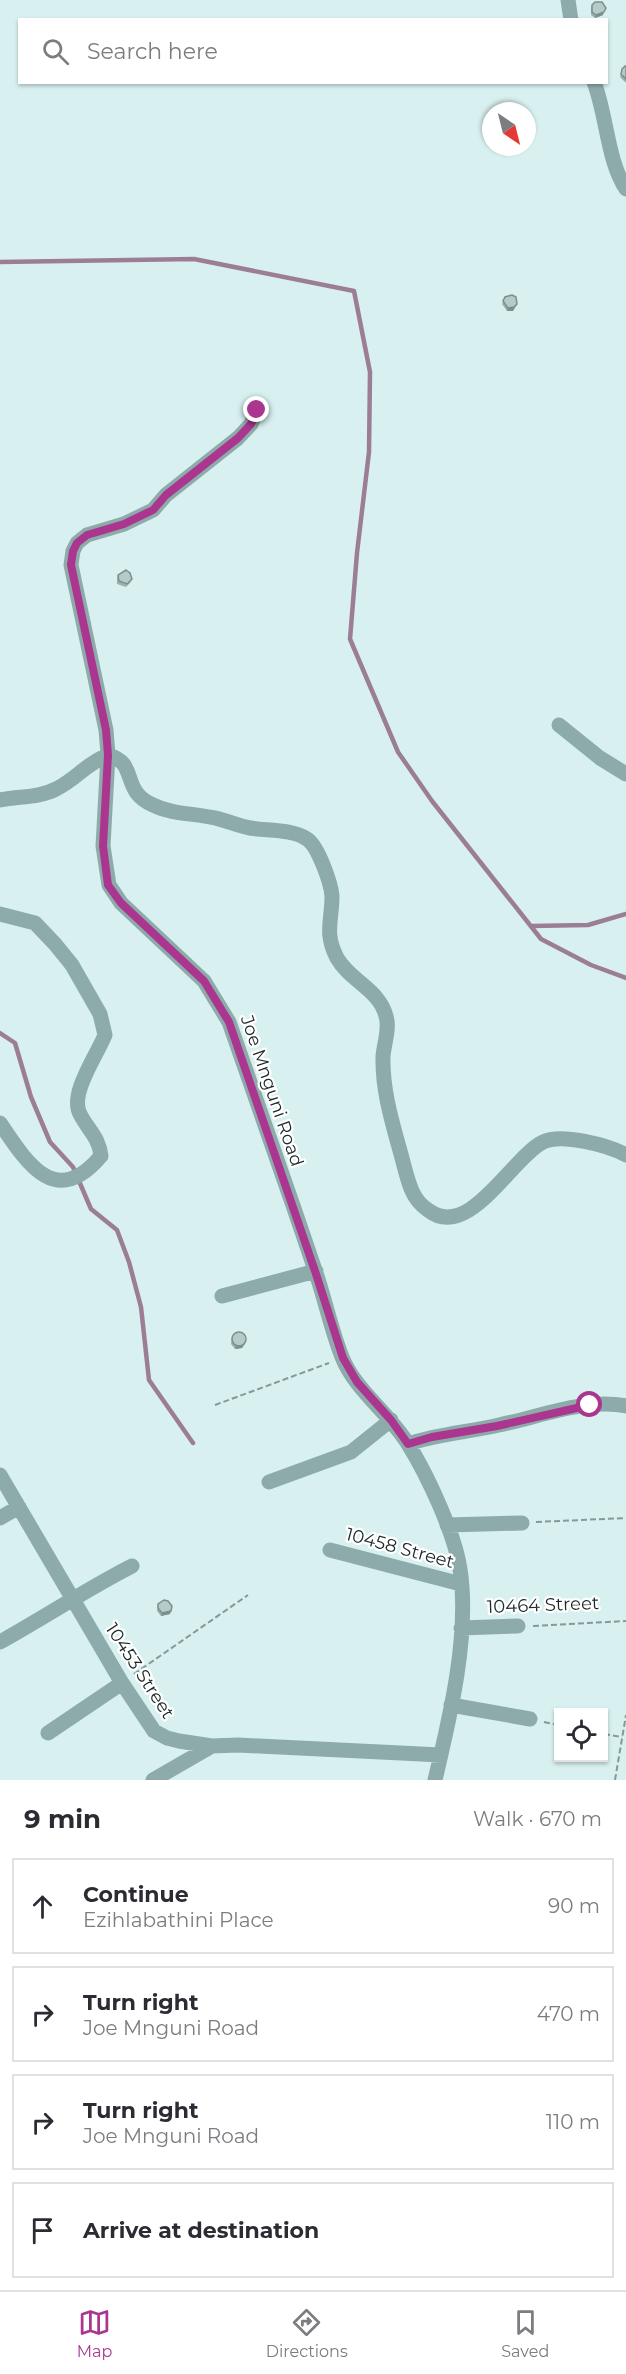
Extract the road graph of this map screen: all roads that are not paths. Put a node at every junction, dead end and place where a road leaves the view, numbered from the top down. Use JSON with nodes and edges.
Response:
{"nodes":[{"id":1,"x":568,"y":0,"type":"edge"},
{"id":2,"x":571,"y":18,"type":"edge"},
{"id":3,"x":595,"y":84,"type":"edge"},
{"id":4,"x":626,"y":189,"type":"edge"},
{"id":5,"x":257,"y":410,"type":"dead end"},
{"id":6,"x":559,"y":725,"type":"dead end"},
{"id":7,"x":108,"y":755,"type":"junction"},
{"id":8,"x":626,"y":774,"type":"edge"},
{"id":9,"x":0,"y":800,"type":"edge"},
{"id":10,"x":0,"y":914,"type":"edge"},
{"id":11,"x":0,"y":1124,"type":"edge"},
{"id":12,"x":626,"y":1155,"type":"edge"},
{"id":13,"x":315,"y":1271,"type":"junction"},
{"id":14,"x":222,"y":1296,"type":"dead end"},
{"id":15,"x":626,"y":1406,"type":"edge"},
{"id":16,"x":391,"y":1420,"type":"junction"},
{"id":17,"x":408,"y":1444,"type":"junction"},
{"id":18,"x":0,"y":1475,"type":"edge"},
{"id":19,"x":268,"y":1482,"type":"dead end"},
{"id":20,"x":19,"y":1507,"type":"junction"},
{"id":21,"x":0,"y":1518,"type":"edge"},
{"id":22,"x":522,"y":1523,"type":"road end"},
{"id":23,"x":447,"y":1526,"type":"junction"},
{"id":24,"x":330,"y":1550,"type":"dead end"},
{"id":25,"x":132,"y":1566,"type":"dead end"},
{"id":26,"x":461,"y":1584,"type":"junction"},
{"id":27,"x":73,"y":1601,"type":"junction"},
{"id":28,"x":518,"y":1626,"type":"road end"},
{"id":29,"x":461,"y":1628,"type":"junction"},
{"id":30,"x":0,"y":1642,"type":"edge"},
{"id":31,"x":122,"y":1683,"type":"junction"},
{"id":32,"x":451,"y":1706,"type":"junction"},
{"id":33,"x":530,"y":1719,"type":"dead end"},
{"id":34,"x":48,"y":1733,"type":"dead end"},
{"id":35,"x":212,"y":1746,"type":"junction"},
{"id":36,"x":441,"y":1755,"type":"junction"},
{"id":37,"x":153,"y":1780,"type":"edge"},
{"id":38,"x":435,"y":1780,"type":"edge"}],
"edges":[{"from":1,"to":2,"type":"street"},
{"from":3,"to":4,"type":"street"},
{"from":5,"to":7,"type":"street","name":"Joe Mnguni Road"},
{"from":6,"to":8,"type":"street"},
{"from":7,"to":9,"type":"street"},
{"from":7,"to":12,"type":"street"},
{"from":7,"to":13,"type":"street","name":"Joe Mnguni Road"},
{"from":10,"to":11,"type":"street"},
{"from":13,"to":14,"type":"street"},
{"from":13,"to":16,"type":"street","name":"Joe Mnguni Road"},
{"from":15,"to":17,"type":"street"},
{"from":16,"to":17,"type":"street","name":"Joe Mnguni Road"},
{"from":16,"to":19,"type":"street"},
{"from":17,"to":23,"type":"street","name":"Joe Mnguni Road"},
{"from":18,"to":20,"type":"street","name":"10453 Street"},
{"from":20,"to":21,"type":"street"},
{"from":20,"to":27,"type":"street","name":"10453 Street"},
{"from":22,"to":23,"type":"street"},
{"from":23,"to":26,"type":"street","name":"Joe Mnguni Road"},
{"from":24,"to":26,"type":"street","name":"10458 Street"},
{"from":25,"to":27,"type":"street"},
{"from":26,"to":29,"type":"street","name":"Joe Mnguni Road"},
{"from":27,"to":30,"type":"street"},
{"from":27,"to":31,"type":"street","name":"10453 Street"},
{"from":28,"to":29,"type":"street","name":"10464 Street"},
{"from":29,"to":32,"type":"street","name":"Joe Mnguni Road"},
{"from":31,"to":34,"type":"street"},
{"from":31,"to":35,"type":"street","name":"10453 Street"},
{"from":32,"to":33,"type":"street"},
{"from":32,"to":36,"type":"street","name":"Joe Mnguni Road"},
{"from":35,"to":36,"type":"street","name":"10453 Street"},
{"from":35,"to":37,"type":"street"},
{"from":36,"to":38,"type":"street","name":"Joe Mnguni Road"}]}
